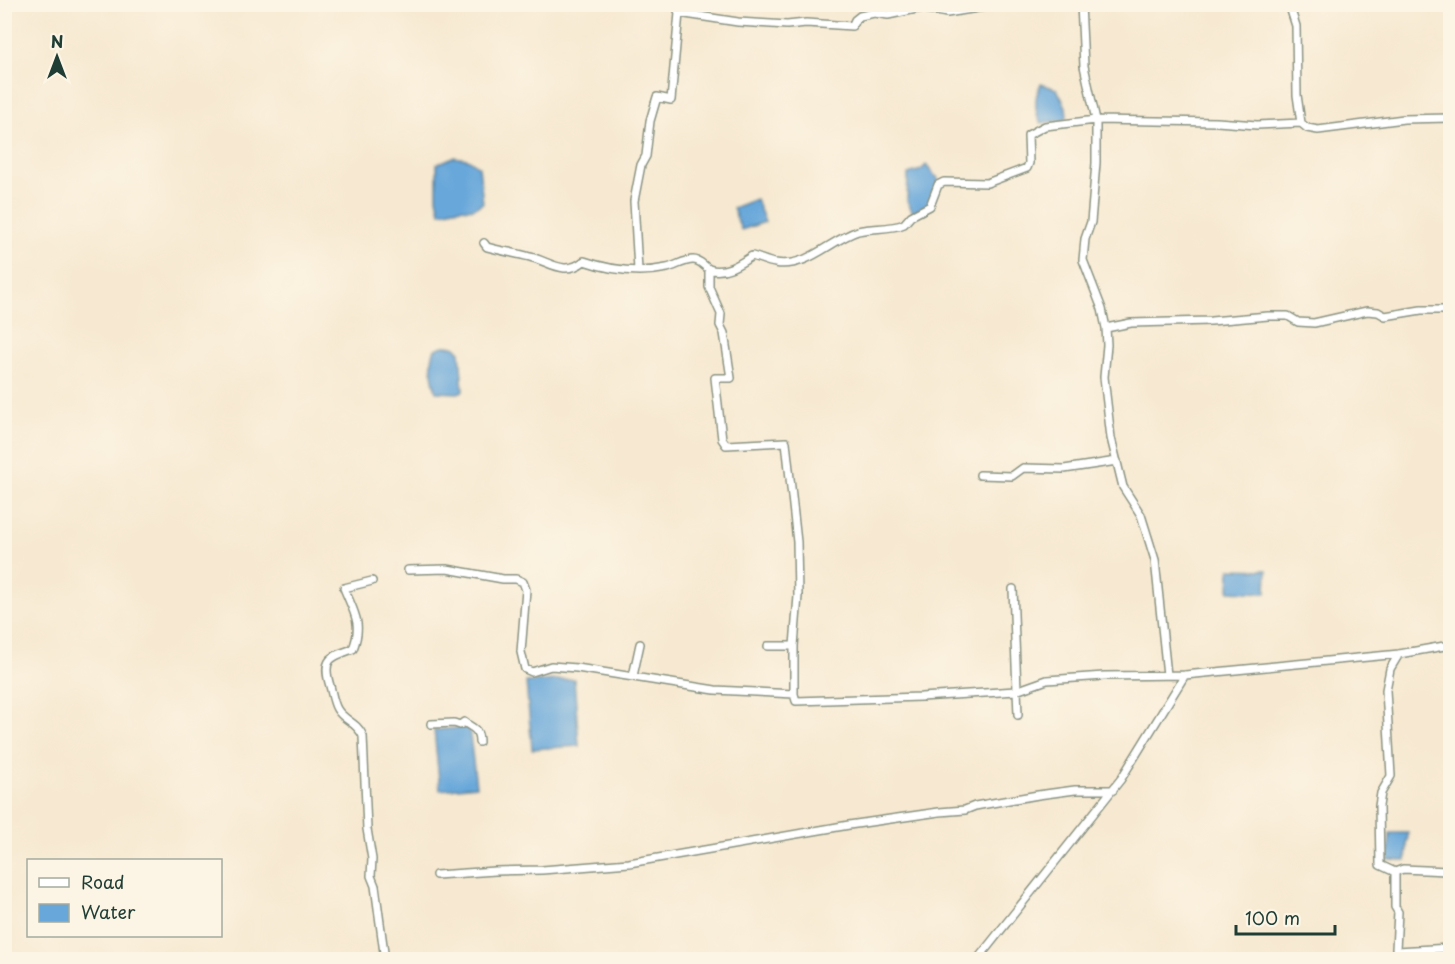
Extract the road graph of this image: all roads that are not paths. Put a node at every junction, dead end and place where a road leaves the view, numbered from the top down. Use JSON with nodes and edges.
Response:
{"nodes":[{"id":1,"x":656,"y":4,"type":"edge"},
{"id":2,"x":1002,"y":4,"type":"edge"},
{"id":3,"x":1081,"y":4,"type":"edge"},
{"id":4,"x":1289,"y":4,"type":"edge"},
{"id":5,"x":679,"y":13,"type":"junction"},
{"id":6,"x":1450,"y":118,"type":"edge"},
{"id":7,"x":1096,"y":120,"type":"junction"},
{"id":8,"x":1301,"y":123,"type":"junction"},
{"id":9,"x":484,"y":243,"type":"dead end"},
{"id":10,"x":709,"y":268,"type":"junction"},
{"id":11,"x":638,"y":270,"type":"junction"},
{"id":12,"x":1443,"y":310,"type":"dead end"},
{"id":13,"x":1106,"y":328,"type":"junction"},
{"id":14,"x":1117,"y":461,"type":"junction"},
{"id":15,"x":980,"y":475,"type":"dead end"},
{"id":16,"x":408,"y":570,"type":"dead end"},
{"id":17,"x":372,"y":581,"type":"dead end"},
{"id":18,"x":1013,"y":589,"type":"dead end"},
{"id":19,"x":640,"y":644,"type":"dead end"},
{"id":20,"x":1450,"y":645,"type":"edge"},
{"id":21,"x":768,"y":646,"type":"dead end"},
{"id":22,"x":794,"y":646,"type":"junction"},
{"id":23,"x":1399,"y":654,"type":"junction"},
{"id":24,"x":1167,"y":675,"type":"junction"},
{"id":25,"x":1185,"y":675,"type":"junction"},
{"id":26,"x":633,"y":676,"type":"junction"},
{"id":27,"x":1016,"y":691,"type":"junction"},
{"id":28,"x":794,"y":694,"type":"junction"},
{"id":29,"x":1018,"y":715,"type":"dead end"},
{"id":30,"x":431,"y":724,"type":"dead end"},
{"id":31,"x":479,"y":742,"type":"dead end"},
{"id":32,"x":1113,"y":790,"type":"junction"},
{"id":33,"x":1395,"y":872,"type":"junction"},
{"id":34,"x":1450,"y":873,"type":"edge"},
{"id":35,"x":436,"y":875,"type":"dead end"},
{"id":36,"x":1450,"y":948,"type":"edge"},
{"id":37,"x":1397,"y":951,"type":"junction"},
{"id":38,"x":979,"y":959,"type":"edge"},
{"id":39,"x":385,"y":960,"type":"edge"},
{"id":40,"x":1399,"y":960,"type":"edge"}],
"edges":[{"from":1,"to":5,"type":"street"},
{"from":2,"to":5,"type":"street"},
{"from":3,"to":7,"type":"street"},
{"from":4,"to":8,"type":"street"},
{"from":5,"to":11,"type":"street"},
{"from":6,"to":8,"type":"street"},
{"from":7,"to":8,"type":"street"},
{"from":7,"to":10,"type":"street"},
{"from":7,"to":13,"type":"street"},
{"from":9,"to":11,"type":"street"},
{"from":10,"to":11,"type":"street"},
{"from":10,"to":22,"type":"street"},
{"from":12,"to":13,"type":"street"},
{"from":13,"to":14,"type":"street"},
{"from":14,"to":15,"type":"street"},
{"from":14,"to":24,"type":"street"},
{"from":16,"to":26,"type":"street"},
{"from":17,"to":39,"type":"street"},
{"from":18,"to":27,"type":"street"},
{"from":19,"to":26,"type":"street"},
{"from":20,"to":23,"type":"street"},
{"from":21,"to":22,"type":"street"},
{"from":22,"to":28,"type":"street"},
{"from":23,"to":25,"type":"street"},
{"from":23,"to":33,"type":"street"},
{"from":24,"to":25,"type":"street"},
{"from":24,"to":27,"type":"street"},
{"from":25,"to":32,"type":"street"},
{"from":26,"to":28,"type":"street"},
{"from":27,"to":28,"type":"street"},
{"from":27,"to":29,"type":"street"},
{"from":30,"to":31,"type":"street"},
{"from":32,"to":35,"type":"street"},
{"from":32,"to":38,"type":"street"},
{"from":33,"to":34,"type":"street"},
{"from":33,"to":37,"type":"street"},
{"from":36,"to":37,"type":"street"},
{"from":37,"to":40,"type":"street"}]}
